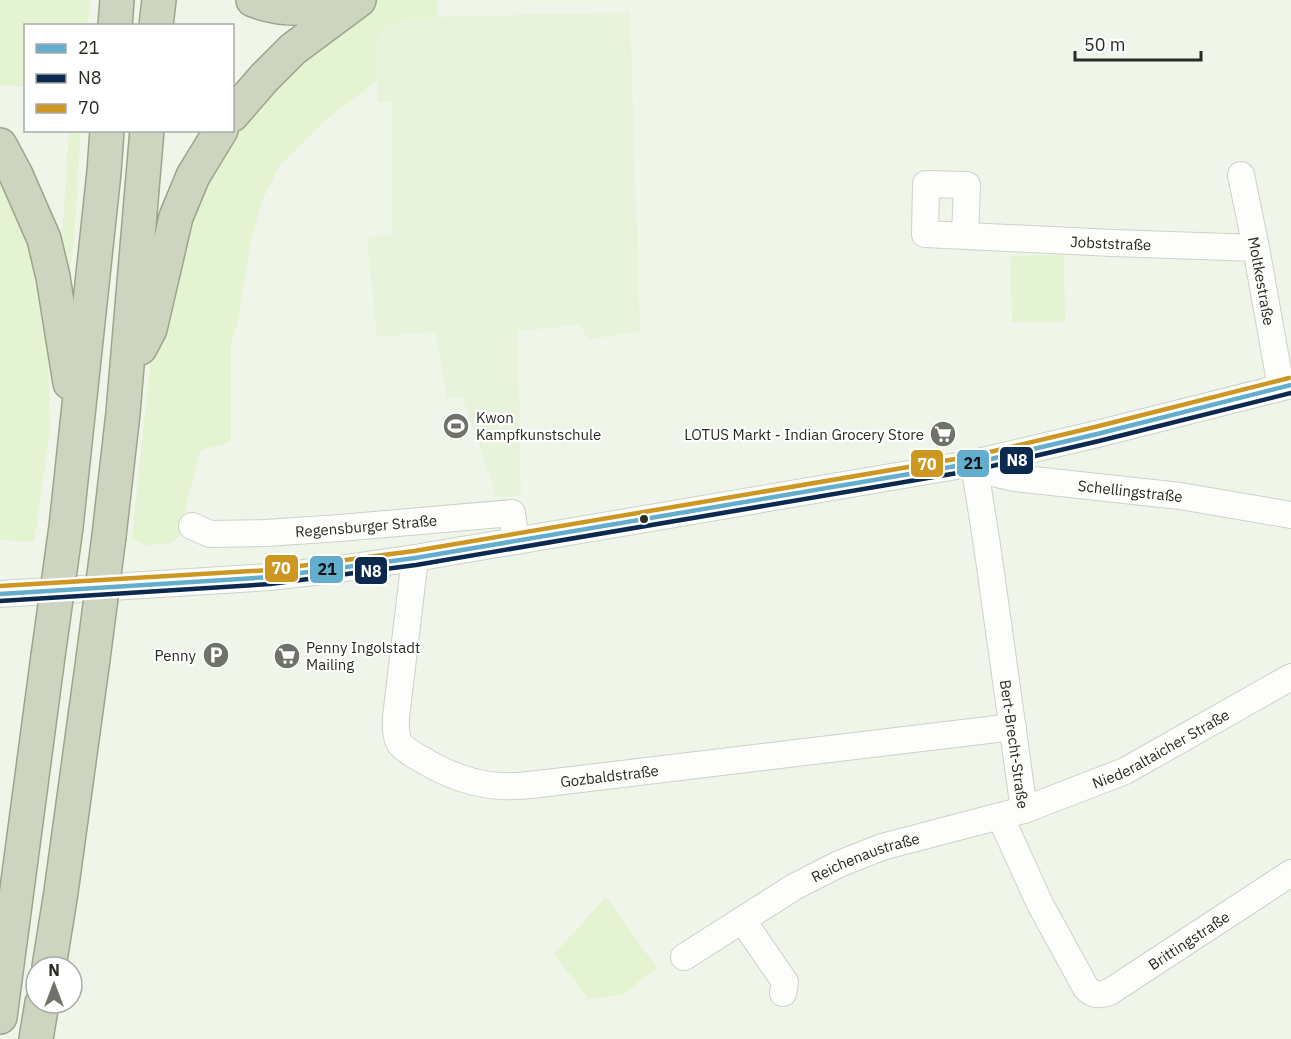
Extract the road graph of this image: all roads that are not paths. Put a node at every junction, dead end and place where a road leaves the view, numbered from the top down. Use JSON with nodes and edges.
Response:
{"nodes":[{"id":1,"x":117,"y":0,"type":"edge"},
{"id":2,"x":159,"y":0,"type":"edge"},
{"id":3,"x":168,"y":0,"type":"edge"},
{"id":4,"x":253,"y":0,"type":"edge"},
{"id":5,"x":344,"y":0,"type":"edge"},
{"id":6,"x":359,"y":0,"type":"edge"},
{"id":7,"x":115,"y":24,"type":"edge"},
{"id":8,"x":156,"y":24,"type":"edge"},
{"id":9,"x":166,"y":24,"type":"edge"},
{"id":10,"x":234,"y":113,"type":"edge"},
{"id":11,"x":107,"y":132,"type":"edge"},
{"id":12,"x":147,"y":132,"type":"edge"},
{"id":13,"x":158,"y":132,"type":"edge"},
{"id":14,"x":220,"y":132,"type":"edge"},
{"id":15,"x":0,"y":145,"type":"edge"},
{"id":16,"x":1241,"y":174,"type":"dead end"},
{"id":17,"x":965,"y":235,"type":"dead end"},
{"id":18,"x":1256,"y":248,"type":"junction"},
{"id":19,"x":136,"y":356,"type":"junction"},
{"id":20,"x":1286,"y":386,"type":"edge"},
{"id":21,"x":123,"y":413,"type":"junction"},
{"id":22,"x":77,"y":426,"type":"junction"},
{"id":23,"x":974,"y":463,"type":"junction"},
{"id":24,"x":1291,"y":515,"type":"edge"},
{"id":25,"x":192,"y":526,"type":"dead end"},
{"id":26,"x":516,"y":541,"type":"junction"},
{"id":27,"x":416,"y":558,"type":"junction"},
{"id":28,"x":0,"y":594,"type":"edge"},
{"id":29,"x":1291,"y":677,"type":"edge"},
{"id":30,"x":1012,"y":727,"type":"junction"},
{"id":31,"x":1024,"y":810,"type":"junction"},
{"id":32,"x":1000,"y":816,"type":"junction"},
{"id":33,"x":1291,"y":873,"type":"edge"},
{"id":34,"x":743,"y":921,"type":"junction"},
{"id":35,"x":51,"y":955,"type":"edge"},
{"id":36,"x":684,"y":957,"type":"dead end"},
{"id":37,"x":1086,"y":988,"type":"joint"},
{"id":38,"x":783,"y":993,"type":"dead end"},
{"id":39,"x":40,"y":1015,"type":"edge"},
{"id":40,"x":0,"y":1017,"type":"edge"},
{"id":41,"x":36,"y":1039,"type":"edge"}],
"edges":[{"from":1,"to":7,"type":"highway"},
{"from":2,"to":8,"type":"highway"},
{"from":3,"to":9,"type":"highway"},
{"from":4,"to":5,"type":"highway"},
{"from":6,"to":10,"type":"highway"},
{"from":11,"to":22,"type":"highway"},
{"from":12,"to":21,"type":"highway"},
{"from":13,"to":19,"type":"highway"},
{"from":14,"to":19,"type":"highway"},
{"from":15,"to":22,"type":"highway"},
{"from":16,"to":18,"type":"street","name":"Moltkestraße"},
{"from":17,"to":18,"type":"street","name":"Jobststraße"},
{"from":18,"to":20,"type":"street","name":"Moltkestraße"},
{"from":19,"to":21,"type":"highway"},
{"from":20,"to":23,"type":"street"},
{"from":21,"to":35,"type":"highway","bridge":true},
{"from":22,"to":40,"type":"highway","bridge":true},
{"from":23,"to":24,"type":"street","name":"Schellingstraße"},
{"from":23,"to":26,"type":"street"},
{"from":23,"to":30,"type":"street","name":"Bert-Brecht-Straße"},
{"from":25,"to":26,"type":"street","name":"Regensburger Straße"},
{"from":26,"to":27,"type":"street"},
{"from":27,"to":28,"type":"street"},
{"from":27,"to":30,"type":"street","name":"Gozbaldstraße"},
{"from":29,"to":31,"type":"street","name":"Niederaltaicher Straße"},
{"from":30,"to":31,"type":"street","name":"Bert-Brecht-Straße"},
{"from":31,"to":32,"type":"street","name":"Bert-Brecht-Straße"},
{"from":32,"to":34,"type":"street","name":"Reichenaustraße"},
{"from":32,"to":37,"type":"street","name":"Bert-Brecht-Straße"},
{"from":33,"to":37,"type":"street","name":"Brittingstraße"},
{"from":34,"to":36,"type":"street","name":"Reichenaustraße"},
{"from":34,"to":38,"type":"street"},
{"from":39,"to":41,"type":"highway"}]}
